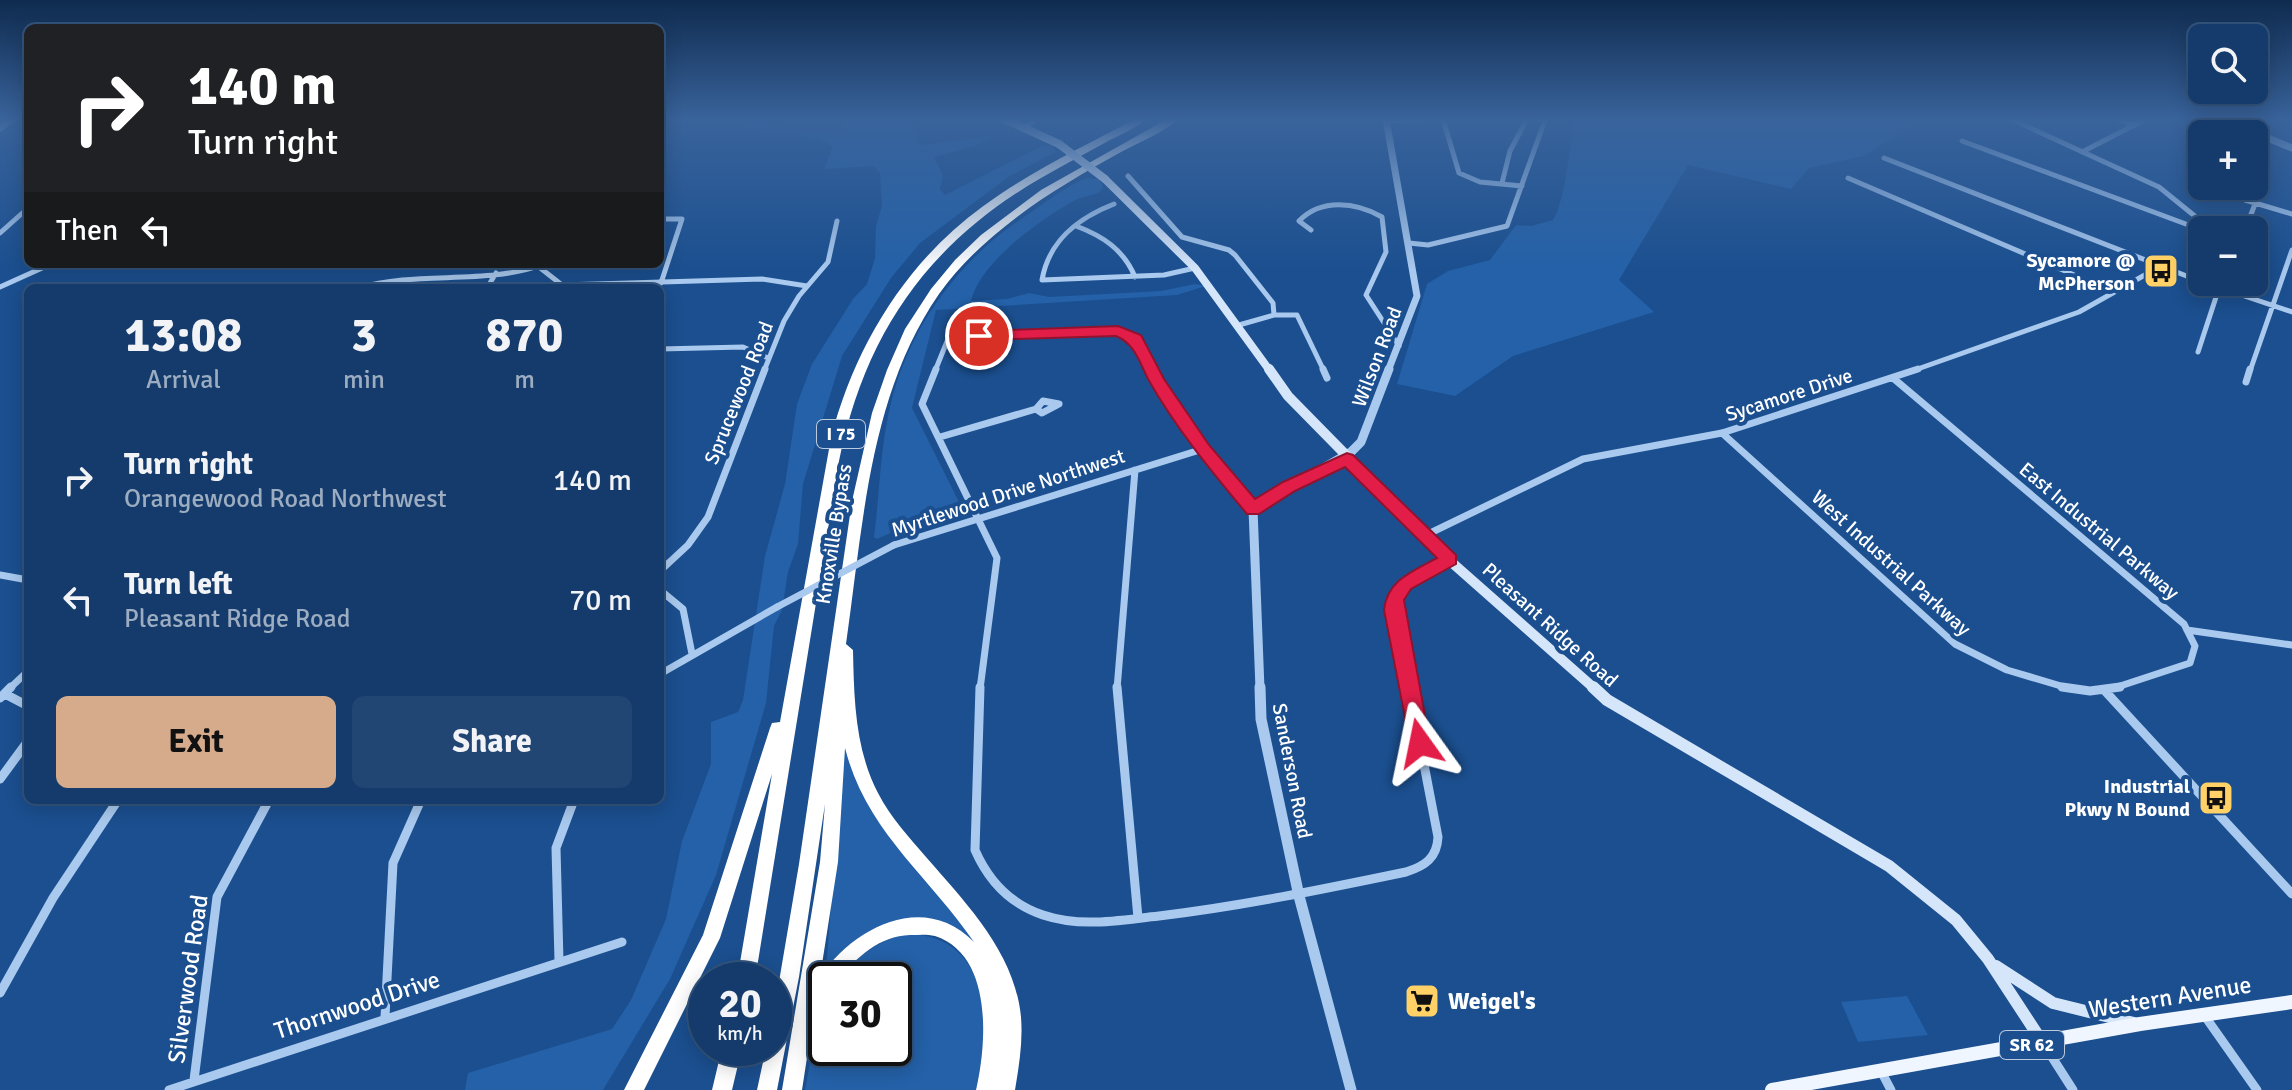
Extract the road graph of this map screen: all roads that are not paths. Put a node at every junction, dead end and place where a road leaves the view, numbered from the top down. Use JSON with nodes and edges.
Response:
{"nodes":[{"id":1,"x":1056,"y":170,"type":"edge"},
{"id":2,"x":1090,"y":170,"type":"edge"},
{"id":3,"x":1093,"y":170,"type":"edge"},
{"id":4,"x":1395,"y":170,"type":"edge"},
{"id":5,"x":1458,"y":170,"type":"edge"},
{"id":6,"x":1505,"y":170,"type":"edge"},
{"id":7,"x":1528,"y":170,"type":"edge"},
{"id":8,"x":1914,"y":170,"type":"edge"},
{"id":9,"x":2040,"y":170,"type":"edge"},
{"id":10,"x":2121,"y":170,"type":"edge"},
{"id":11,"x":1128,"y":176,"type":"dead end"},
{"id":12,"x":1848,"y":178,"type":"dead end"},
{"id":13,"x":1502,"y":183,"type":"junction"},
{"id":14,"x":1522,"y":186,"type":"junction"},
{"id":15,"x":2249,"y":200,"type":"edge"},
{"id":16,"x":1114,"y":204,"type":"dead end"},
{"id":17,"x":2255,"y":204,"type":"junction"},
{"id":18,"x":24,"y":212,"type":"edge"},
{"id":19,"x":1156,"y":214,"type":"junction"},
{"id":20,"x":2292,"y":214,"type":"edge"},
{"id":21,"x":2195,"y":216,"type":"edge"},
{"id":22,"x":2250,"y":216,"type":"edge"},
{"id":23,"x":664,"y":219,"type":"edge"},
{"id":24,"x":1141,"y":219,"type":"junction"},
{"id":25,"x":837,"y":221,"type":"dead end"},
{"id":26,"x":2188,"y":225,"type":"edge"},
{"id":27,"x":1076,"y":226,"type":"junction"},
{"id":28,"x":1311,"y":230,"type":"dead end"},
{"id":29,"x":0,"y":233,"type":"edge"},
{"id":30,"x":1409,"y":243,"type":"junction"},
{"id":31,"x":1428,"y":245,"type":"junction"},
{"id":32,"x":2292,"y":250,"type":"edge"},
{"id":33,"x":1411,"y":254,"type":"junction"},
{"id":34,"x":2159,"y":267,"type":"junction"},
{"id":35,"x":41,"y":268,"type":"edge"},
{"id":36,"x":525,"y":268,"type":"edge"},
{"id":37,"x":545,"y":268,"type":"edge"},
{"id":38,"x":1195,"y":268,"type":"junction"},
{"id":39,"x":496,"y":273,"type":"junction"},
{"id":40,"x":0,"y":275,"type":"edge"},
{"id":41,"x":1135,"y":277,"type":"junction"},
{"id":42,"x":2188,"y":277,"type":"edge"},
{"id":43,"x":661,"y":283,"type":"junction"},
{"id":44,"x":3,"y":284,"type":"edge"},
{"id":45,"x":369,"y":284,"type":"edge"},
{"id":46,"x":489,"y":284,"type":"edge"},
{"id":47,"x":561,"y":284,"type":"edge"},
{"id":48,"x":612,"y":284,"type":"edge"},
{"id":49,"x":807,"y":286,"type":"junction"},
{"id":50,"x":2114,"y":292,"type":"junction"},
{"id":51,"x":2218,"y":296,"type":"edge"},
{"id":52,"x":2245,"y":296,"type":"edge"},
{"id":53,"x":2272,"y":305,"type":"junction"},
{"id":54,"x":2292,"y":312,"type":"edge"},
{"id":55,"x":1274,"y":315,"type":"junction"},
{"id":56,"x":1239,"y":325,"type":"junction"},
{"id":57,"x":1399,"y":346,"type":"junction"},
{"id":58,"x":664,"y":349,"type":"edge"},
{"id":59,"x":2198,"y":352,"type":"dead end"},
{"id":60,"x":768,"y":358,"type":"junction"},
{"id":61,"x":1327,"y":378,"type":"dead end"},
{"id":62,"x":1893,"y":378,"type":"junction"},
{"id":63,"x":2246,"y":382,"type":"dead end"},
{"id":64,"x":1036,"y":409,"type":"dead end"},
{"id":65,"x":1722,"y":433,"type":"junction"},
{"id":66,"x":940,"y":437,"type":"junction"},
{"id":67,"x":1203,"y":449,"type":"junction"},
{"id":68,"x":1347,"y":459,"type":"junction"},
{"id":69,"x":1135,"y":470,"type":"junction"},
{"id":70,"x":1253,"y":509,"type":"junction"},
{"id":71,"x":977,"y":517,"type":"junction"},
{"id":72,"x":1424,"y":536,"type":"junction"},
{"id":73,"x":1449,"y":560,"type":"junction"},
{"id":74,"x":664,"y":567,"type":"edge"},
{"id":75,"x":0,"y":575,"type":"edge"},
{"id":76,"x":24,"y":579,"type":"edge"},
{"id":77,"x":664,"y":593,"type":"edge"},
{"id":78,"x":845,"y":607,"type":"junction"},
{"id":79,"x":2187,"y":630,"type":"junction"},
{"id":80,"x":2292,"y":645,"type":"edge"},
{"id":81,"x":692,"y":654,"type":"junction"},
{"id":82,"x":664,"y":672,"type":"edge"},
{"id":83,"x":793,"y":674,"type":"junction"},
{"id":84,"x":24,"y":675,"type":"edge"},
{"id":85,"x":844,"y":685,"type":"junction"},
{"id":86,"x":2105,"y":691,"type":"junction"},
{"id":87,"x":2,"y":696,"type":"edge"},
{"id":88,"x":24,"y":704,"type":"edge"},
{"id":89,"x":24,"y":746,"type":"edge"},
{"id":90,"x":0,"y":779,"type":"edge"},
{"id":91,"x":115,"y":804,"type":"edge"},
{"id":92,"x":267,"y":804,"type":"edge"},
{"id":93,"x":419,"y":804,"type":"edge"},
{"id":94,"x":572,"y":804,"type":"edge"},
{"id":95,"x":2292,"y":894,"type":"edge"},
{"id":96,"x":1299,"y":896,"type":"junction"},
{"id":97,"x":1138,"y":918,"type":"junction"},
{"id":98,"x":622,"y":942,"type":"dead end"},
{"id":99,"x":1988,"y":959,"type":"junction"},
{"id":100,"x":559,"y":961,"type":"junction"},
{"id":101,"x":749,"y":962,"type":"edge"},
{"id":102,"x":844,"y":962,"type":"edge"},
{"id":103,"x":0,"y":993,"type":"edge"},
{"id":104,"x":2292,"y":1002,"type":"edge"},
{"id":105,"x":2204,"y":1015,"type":"junction"},
{"id":106,"x":385,"y":1017,"type":"junction"},
{"id":107,"x":2140,"y":1024,"type":"junction"},
{"id":108,"x":808,"y":1035,"type":"edge"},
{"id":109,"x":2043,"y":1043,"type":"junction"},
{"id":110,"x":728,"y":1066,"type":"edge"},
{"id":111,"x":1882,"y":1073,"type":"junction"},
{"id":112,"x":194,"y":1080,"type":"junction"},
{"id":113,"x":169,"y":1090,"type":"edge"},
{"id":114,"x":634,"y":1090,"type":"edge"},
{"id":115,"x":722,"y":1090,"type":"edge"},
{"id":116,"x":767,"y":1090,"type":"edge"},
{"id":117,"x":794,"y":1090,"type":"edge"},
{"id":118,"x":986,"y":1090,"type":"edge"},
{"id":119,"x":1005,"y":1090,"type":"edge"},
{"id":120,"x":1351,"y":1090,"type":"edge"},
{"id":121,"x":1772,"y":1090,"type":"edge"},
{"id":122,"x":1891,"y":1090,"type":"edge"},
{"id":123,"x":2073,"y":1090,"type":"edge"},
{"id":124,"x":2257,"y":1090,"type":"edge"}],
"edges":[{"from":1,"to":83,"type":"highway","name":"Knoxville Bypass","number":"I 75"},
{"from":2,"to":78,"type":"highway","name":"Knoxville Bypass","number":"I 75"},
{"from":3,"to":24,"type":"main road","name":"Pleasant Ridge Road","bridge":true},
{"from":4,"to":30,"type":"street","name":"Wilson Road"},
{"from":5,"to":13,"type":"street"},
{"from":6,"to":13,"type":"street"},
{"from":7,"to":14,"type":"street"},
{"from":8,"to":34,"type":"street"},
{"from":9,"to":26,"type":"street"},
{"from":10,"to":21,"type":"street"},
{"from":11,"to":19,"type":"street"},
{"from":12,"to":50,"type":"street"},
{"from":13,"to":14,"type":"street"},
{"from":14,"to":31,"type":"street"},
{"from":15,"to":17,"type":"street"},
{"from":16,"to":27,"type":"street"},
{"from":17,"to":20,"type":"street"},
{"from":17,"to":22,"type":"street"},
{"from":18,"to":29,"type":"street"},
{"from":19,"to":24,"type":"street"},
{"from":19,"to":55,"type":"street"},
{"from":23,"to":43,"type":"street"},
{"from":24,"to":38,"type":"main road","name":"Pleasant Ridge Road"},
{"from":25,"to":49,"type":"street","name":"Sprucewood Road"},
{"from":27,"to":41,"type":"street"},
{"from":27,"to":41,"type":"street"},
{"from":28,"to":57,"type":"street"},
{"from":30,"to":31,"type":"street"},
{"from":30,"to":33,"type":"street","name":"Wilson Road"},
{"from":31,"to":33,"type":"street"},
{"from":32,"to":53,"type":"street"},
{"from":33,"to":57,"type":"street","name":"Wilson Road"},
{"from":34,"to":42,"type":"street"},
{"from":34,"to":50,"type":"street","name":"Sycamore Drive"},
{"from":35,"to":44,"type":"street"},
{"from":36,"to":39,"type":"street"},
{"from":37,"to":47,"type":"street"},
{"from":38,"to":41,"type":"street"},
{"from":38,"to":56,"type":"main road","name":"Pleasant Ridge Road"},
{"from":39,"to":45,"type":"street"},
{"from":39,"to":46,"type":"street"},
{"from":40,"to":44,"type":"street"},
{"from":43,"to":48,"type":"street"},
{"from":43,"to":49,"type":"street"},
{"from":49,"to":60,"type":"street","name":"Sprucewood Road"},
{"from":50,"to":62,"type":"street","name":"Sycamore Drive"},
{"from":51,"to":59,"type":"street"},
{"from":52,"to":53,"type":"street"},
{"from":53,"to":54,"type":"street"},
{"from":53,"to":63,"type":"street"},
{"from":55,"to":56,"type":"street"},
{"from":55,"to":61,"type":"street"},
{"from":56,"to":68,"type":"main road","name":"Pleasant Ridge Road"},
{"from":57,"to":68,"type":"street","name":"Wilson Road"},
{"from":58,"to":60,"type":"street"},
{"from":60,"to":74,"type":"street","name":"Sprucewood Road"},
{"from":62,"to":65,"type":"street","name":"Sycamore Drive"},
{"from":62,"to":79,"type":"street","name":"East Industrial Parkway"},
{"from":64,"to":66,"type":"street"},
{"from":65,"to":72,"type":"street","name":"Sycamore Drive"},
{"from":65,"to":86,"type":"street","name":"West Industrial Parkway"},
{"from":66,"to":67,"type":"street"},
{"from":66,"to":71,"type":"street"},
{"from":67,"to":69,"type":"street","name":"Myrtlewood Drive Northwest"},
{"from":67,"to":70,"type":"street"},
{"from":68,"to":70,"type":"street"},
{"from":68,"to":72,"type":"main road","name":"Pleasant Ridge Road"},
{"from":69,"to":71,"type":"street","name":"Myrtlewood Drive Northwest"},
{"from":69,"to":97,"type":"street"},
{"from":70,"to":96,"type":"street","name":"Sanderson Road"},
{"from":71,"to":81,"type":"street","name":"Myrtlewood Drive Northwest","bridge":true},
{"from":71,"to":97,"type":"street"},
{"from":72,"to":73,"type":"main road","name":"Pleasant Ridge Road"},
{"from":73,"to":96,"type":"street"},
{"from":73,"to":99,"type":"main road","name":"Pleasant Ridge Road"},
{"from":75,"to":76,"type":"street"},
{"from":77,"to":81,"type":"street"},
{"from":78,"to":85,"type":"highway"},
{"from":78,"to":116,"type":"highway","name":"Knoxville Bypass","number":"I 75"},
{"from":79,"to":80,"type":"street"},
{"from":79,"to":86,"type":"street"},
{"from":81,"to":82,"type":"street","name":"Myrtlewood Drive Northwest"},
{"from":83,"to":101,"type":"highway","name":"Knoxville Bypass","number":"I 75"},
{"from":83,"to":114,"type":"highway"},
{"from":84,"to":87,"type":"street"},
{"from":85,"to":117,"type":"highway"},
{"from":85,"to":119,"type":"highway"},
{"from":86,"to":95,"type":"street"},
{"from":87,"to":88,"type":"street"},
{"from":89,"to":90,"type":"street"},
{"from":91,"to":103,"type":"street"},
{"from":92,"to":112,"type":"street","name":"Silverwood Road"},
{"from":93,"to":106,"type":"street"},
{"from":94,"to":100,"type":"street"},
{"from":96,"to":97,"type":"street"},
{"from":96,"to":120,"type":"street","name":"Sanderson Road"},
{"from":98,"to":100,"type":"street","name":"Thornwood Drive"},
{"from":99,"to":107,"type":"main road"},
{"from":99,"to":109,"type":"main road","name":"Pleasant Ridge Road"},
{"from":100,"to":106,"type":"street","name":"Thornwood Drive"},
{"from":102,"to":118,"type":"highway"},
{"from":104,"to":105,"type":"main road","name":"Western Avenue","number":"SR 62"},
{"from":105,"to":107,"type":"main road","name":"Western Avenue","number":"SR 62"},
{"from":105,"to":124,"type":"street"},
{"from":106,"to":112,"type":"street","name":"Thornwood Drive"},
{"from":107,"to":109,"type":"main road","name":"Western Avenue","number":"SR 62"},
{"from":108,"to":117,"type":"highway"},
{"from":109,"to":111,"type":"main road","name":"Western Avenue","number":"SR 62"},
{"from":109,"to":123,"type":"street"},
{"from":110,"to":115,"type":"highway"},
{"from":111,"to":121,"type":"main road","name":"Western Avenue","number":"SR 62"},
{"from":111,"to":122,"type":"street"},
{"from":112,"to":113,"type":"street","name":"Thornwood Drive"}]}
